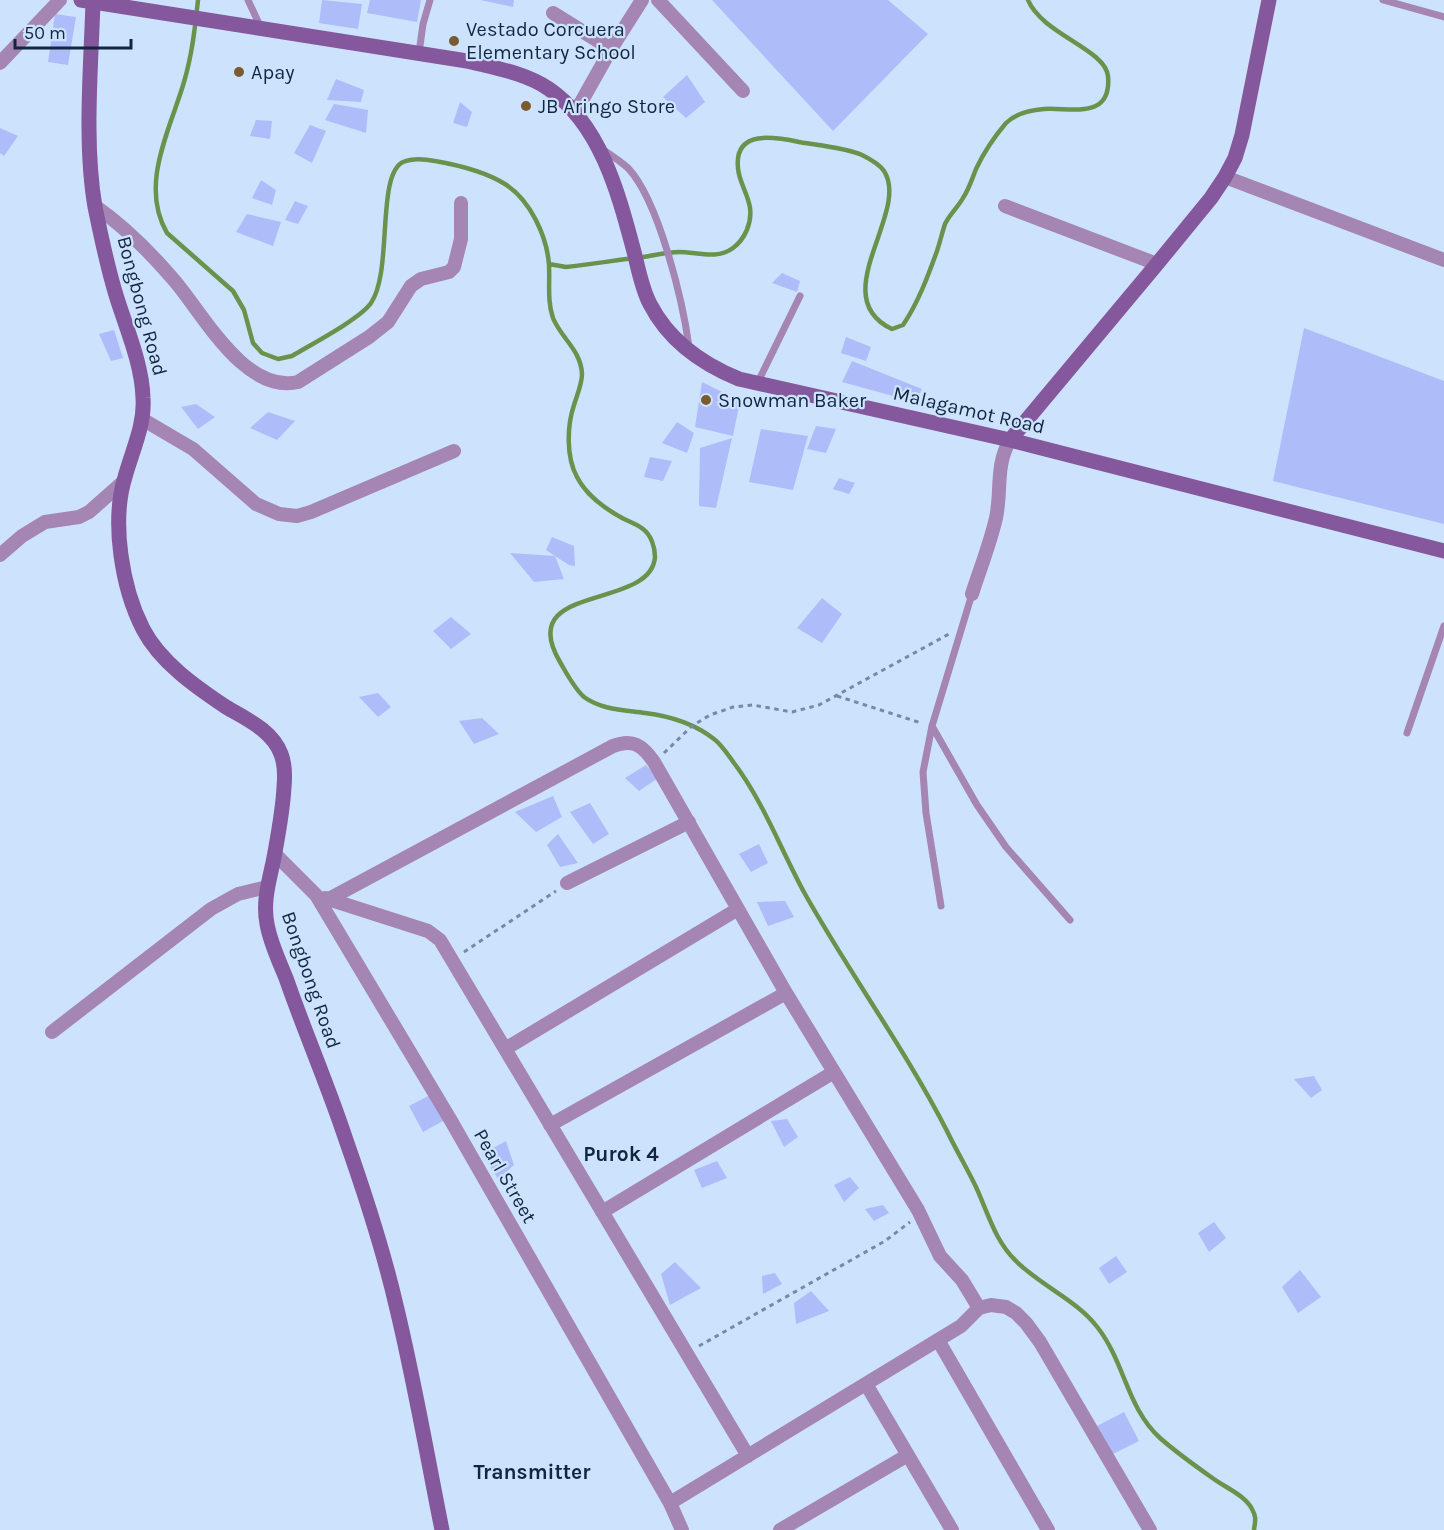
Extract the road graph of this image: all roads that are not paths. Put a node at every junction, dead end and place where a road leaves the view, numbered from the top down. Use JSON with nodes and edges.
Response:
{"nodes":[{"id":1,"x":60,"y":0,"type":"edge"},
{"id":2,"x":248,"y":0,"type":"edge"},
{"id":3,"x":430,"y":0,"type":"edge"},
{"id":4,"x":642,"y":0,"type":"edge"},
{"id":5,"x":658,"y":0,"type":"edge"},
{"id":6,"x":1269,"y":0,"type":"edge"},
{"id":7,"x":1383,"y":0,"type":"edge"},
{"id":8,"x":87,"y":1,"type":"edge"},
{"id":9,"x":553,"y":13,"type":"dead end"},
{"id":10,"x":1444,"y":17,"type":"edge"},
{"id":11,"x":261,"y":28,"type":"junction"},
{"id":12,"x":610,"y":48,"type":"junction"},
{"id":13,"x":419,"y":53,"type":"junction"},
{"id":14,"x":0,"y":63,"type":"edge"},
{"id":15,"x":743,"y":91,"type":"dead end"},
{"id":16,"x":575,"y":113,"type":"junction"},
{"id":17,"x":597,"y":146,"type":"junction"},
{"id":18,"x":1225,"y":177,"type":"junction"},
{"id":19,"x":461,"y":203,"type":"dead end"},
{"id":20,"x":95,"y":206,"type":"junction"},
{"id":21,"x":1005,"y":206,"type":"dead end"},
{"id":22,"x":1444,"y":260,"type":"edge"},
{"id":23,"x":1157,"y":264,"type":"junction"},
{"id":24,"x":800,"y":296,"type":"dead end"},
{"id":25,"x":689,"y":352,"type":"junction"},
{"id":26,"x":758,"y":384,"type":"junction"},
{"id":27,"x":142,"y":419,"type":"junction"},
{"id":28,"x":1010,"y":440,"type":"junction"},
{"id":29,"x":454,"y":451,"type":"dead end"},
{"id":30,"x":123,"y":482,"type":"junction"},
{"id":31,"x":1444,"y":551,"type":"edge"},
{"id":32,"x":0,"y":555,"type":"edge"},
{"id":33,"x":972,"y":594,"type":"joint"},
{"id":34,"x":1444,"y":626,"type":"edge"},
{"id":35,"x":932,"y":726,"type":"junction"},
{"id":36,"x":1407,"y":733,"type":"dead end"},
{"id":37,"x":689,"y":822,"type":"junction"},
{"id":38,"x":275,"y":854,"type":"junction"},
{"id":39,"x":567,"y":883,"type":"road end"},
{"id":40,"x":267,"y":887,"type":"junction"},
{"id":41,"x":322,"y":897,"type":"junction"},
{"id":42,"x":941,"y":906,"type":"dead end"},
{"id":43,"x":738,"y":909,"type":"junction"},
{"id":44,"x":1070,"y":920,"type":"dead end"},
{"id":45,"x":786,"y":993,"type":"junction"},
{"id":46,"x":51,"y":1032,"type":"dead end"},
{"id":47,"x":505,"y":1049,"type":"junction"},
{"id":48,"x":834,"y":1072,"type":"junction"},
{"id":49,"x":550,"y":1125,"type":"junction"},
{"id":50,"x":602,"y":1212,"type":"junction"},
{"id":51,"x":979,"y":1308,"type":"junction"},
{"id":52,"x":939,"y":1340,"type":"junction"},
{"id":53,"x":866,"y":1384,"type":"junction"},
{"id":54,"x":908,"y":1455,"type":"junction"},
{"id":55,"x":748,"y":1456,"type":"junction"},
{"id":56,"x":670,"y":1503,"type":"junction"},
{"id":57,"x":442,"y":1530,"type":"edge"},
{"id":58,"x":682,"y":1530,"type":"edge"},
{"id":59,"x":780,"y":1530,"type":"edge"},
{"id":60,"x":952,"y":1530,"type":"edge"},
{"id":61,"x":1048,"y":1530,"type":"edge"},
{"id":62,"x":1150,"y":1530,"type":"edge"}],
"edges":[{"from":1,"to":14,"type":"street"},
{"from":2,"to":11,"type":"lane"},
{"from":3,"to":13,"type":"lane"},
{"from":4,"to":12,"type":"street"},
{"from":5,"to":15,"type":"street"},
{"from":6,"to":18,"type":"street"},
{"from":7,"to":10,"type":"lane"},
{"from":8,"to":11,"type":"street","name":"Malagamot Road"},
{"from":8,"to":20,"type":"street","name":"Bongbong Road"},
{"from":9,"to":12,"type":"street"},
{"from":11,"to":13,"type":"street","name":"Malagamot Road"},
{"from":12,"to":16,"type":"street"},
{"from":13,"to":16,"type":"street","name":"Malagamot Road"},
{"from":16,"to":17,"type":"street","name":"Malagamot Road"},
{"from":17,"to":25,"type":"street","name":"Malagamot Road"},
{"from":17,"to":25,"type":"lane"},
{"from":18,"to":22,"type":"street"},
{"from":18,"to":23,"type":"street"},
{"from":19,"to":20,"type":"street"},
{"from":20,"to":27,"type":"street","name":"Bongbong Road"},
{"from":21,"to":23,"type":"street"},
{"from":23,"to":28,"type":"street"},
{"from":24,"to":26,"type":"lane"},
{"from":25,"to":26,"type":"street","name":"Malagamot Road"},
{"from":26,"to":28,"type":"street","name":"Malagamot Road"},
{"from":27,"to":29,"type":"street"},
{"from":27,"to":30,"type":"street","name":"Bongbong Road"},
{"from":28,"to":31,"type":"street","name":"Malagamot Road"},
{"from":28,"to":33,"type":"street"},
{"from":30,"to":32,"type":"street"},
{"from":30,"to":38,"type":"street","name":"Bongbong Road"},
{"from":33,"to":35,"type":"lane"},
{"from":34,"to":36,"type":"lane"},
{"from":35,"to":42,"type":"lane"},
{"from":35,"to":44,"type":"lane"},
{"from":37,"to":39,"type":"street"},
{"from":37,"to":41,"type":"street"},
{"from":37,"to":43,"type":"street"},
{"from":38,"to":40,"type":"street","name":"Bongbong Road"},
{"from":38,"to":41,"type":"street","name":"Pearl Street"},
{"from":40,"to":46,"type":"street"},
{"from":40,"to":57,"type":"street","name":"Bongbong Road"},
{"from":41,"to":47,"type":"street"},
{"from":41,"to":56,"type":"street","name":"Pearl Street"},
{"from":43,"to":45,"type":"street"},
{"from":43,"to":47,"type":"street"},
{"from":45,"to":48,"type":"street"},
{"from":45,"to":49,"type":"street"},
{"from":47,"to":49,"type":"street"},
{"from":48,"to":50,"type":"street"},
{"from":48,"to":51,"type":"street"},
{"from":49,"to":50,"type":"street"},
{"from":50,"to":55,"type":"street"},
{"from":51,"to":52,"type":"street"},
{"from":51,"to":62,"type":"street"},
{"from":52,"to":53,"type":"street"},
{"from":52,"to":61,"type":"street"},
{"from":53,"to":54,"type":"street"},
{"from":53,"to":55,"type":"street"},
{"from":54,"to":59,"type":"street"},
{"from":54,"to":60,"type":"street"},
{"from":55,"to":56,"type":"street"},
{"from":56,"to":58,"type":"street","name":"Pearl Street"}]}
